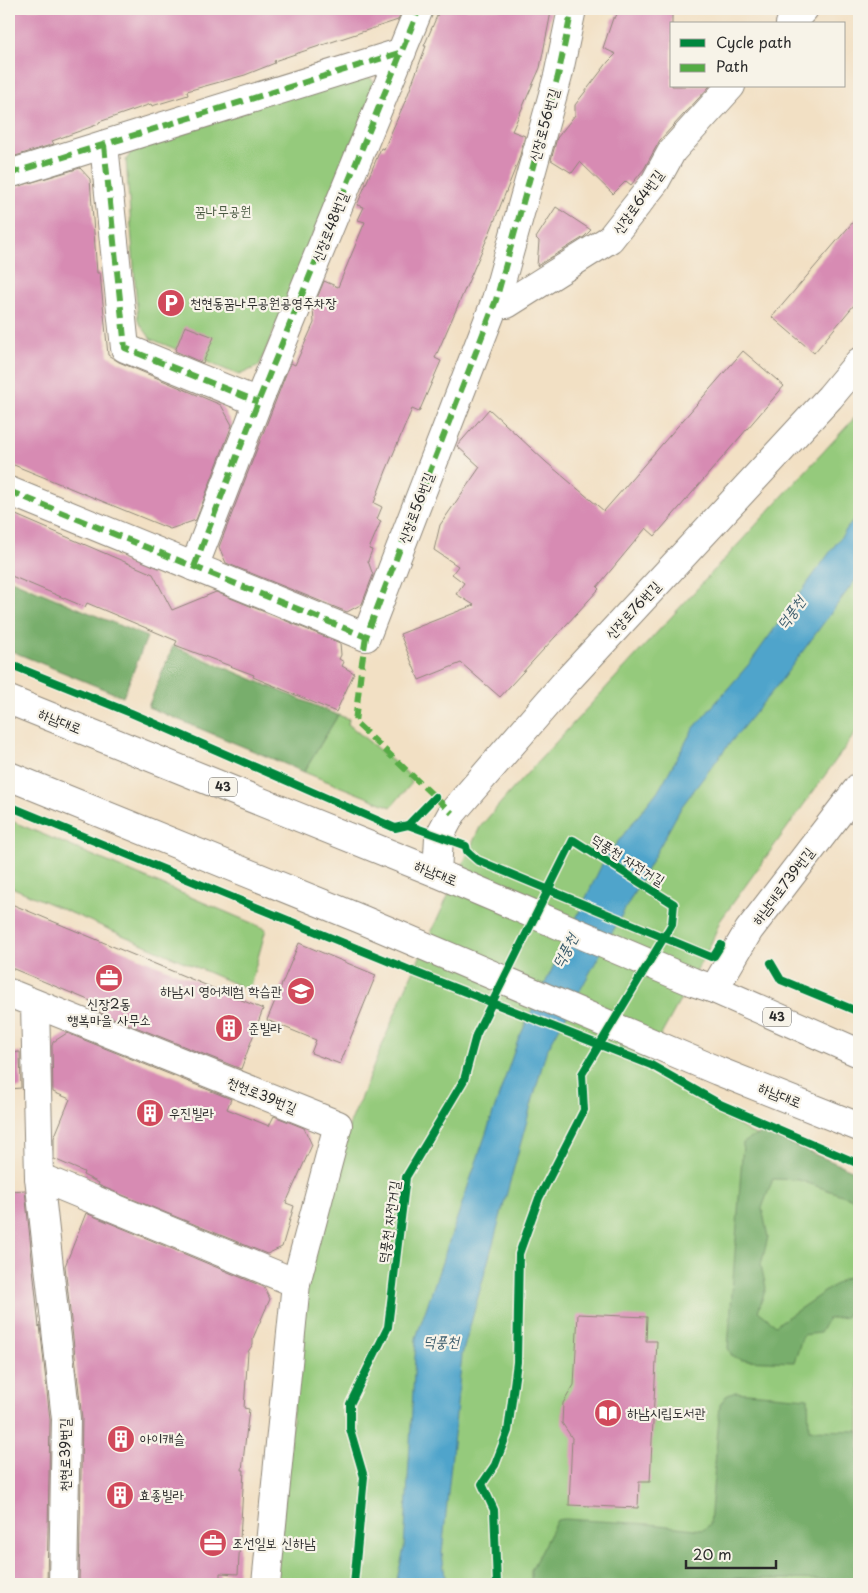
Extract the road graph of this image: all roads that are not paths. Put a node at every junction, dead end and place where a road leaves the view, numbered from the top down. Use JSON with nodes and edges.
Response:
{"nodes":[{"id":1,"x":418,"y":9,"type":"edge"},
{"id":2,"x":572,"y":9,"type":"edge"},
{"id":3,"x":804,"y":9,"type":"edge"},
{"id":4,"x":792,"y":22,"type":"edge"},
{"id":5,"x":402,"y":52,"type":"junction"},
{"id":6,"x":729,"y":88,"type":"edge"},
{"id":7,"x":104,"y":145,"type":"junction"},
{"id":8,"x":9,"y":174,"type":"edge"},
{"id":9,"x":496,"y":300,"type":"junction"},
{"id":10,"x":859,"y":362,"type":"edge"},
{"id":11,"x":258,"y":402,"type":"junction"},
{"id":12,"x":9,"y":491,"type":"edge"},
{"id":13,"x":194,"y":568,"type":"junction"},
{"id":14,"x":9,"y":700,"type":"edge"},
{"id":15,"x":9,"y":776,"type":"edge"},
{"id":16,"x":859,"y":787,"type":"edge"},
{"id":17,"x":447,"y":878,"type":"junction"},
{"id":18,"x":703,"y":986,"type":"junction"},
{"id":19,"x":9,"y":993,"type":"edge"},
{"id":20,"x":35,"y":1004,"type":"junction"},
{"id":21,"x":859,"y":1053,"type":"edge"},
{"id":22,"x":859,"y":1127,"type":"edge"},
{"id":23,"x":39,"y":1177,"type":"junction"},
{"id":24,"x":296,"y":1283,"type":"junction"},
{"id":25,"x":63,"y":1584,"type":"edge"},
{"id":26,"x":266,"y":1584,"type":"edge"}],
"edges":[{"from":1,"to":5,"type":"street","name":"신장로48번길"},
{"from":2,"to":9,"type":"street","name":"신장로56번길"},
{"from":3,"to":4,"type":"street"},
{"from":5,"to":7,"type":"street"},
{"from":5,"to":11,"type":"street","name":"신장로48번길"},
{"from":6,"to":9,"type":"street","name":"신장로64번길"},
{"from":7,"to":8,"type":"street"},
{"from":7,"to":11,"type":"street"},
{"from":9,"to":13,"type":"street","name":"신장로56번길"},
{"from":10,"to":17,"type":"street","name":"신장로76번길"},
{"from":11,"to":13,"type":"street","name":"신장로48번길"},
{"from":12,"to":13,"type":"street","name":"신장로56번길"},
{"from":14,"to":17,"type":"street","name":"하남대로","number":"43"},
{"from":15,"to":22,"type":"street","name":"하남대로"},
{"from":16,"to":18,"type":"street","name":"하남대로739번길"},
{"from":17,"to":18,"type":"street","name":"하남대로","number":"43"},
{"from":18,"to":21,"type":"street","name":"하남대로","number":"43"},
{"from":19,"to":20,"type":"street","name":"천현로39번길"},
{"from":20,"to":23,"type":"street","name":"천현로39번길"},
{"from":20,"to":24,"type":"street","name":"천현로39번길"},
{"from":23,"to":24,"type":"street"},
{"from":23,"to":25,"type":"street","name":"천현로39번길"},
{"from":24,"to":26,"type":"street","name":"천현로39번길"}]}
